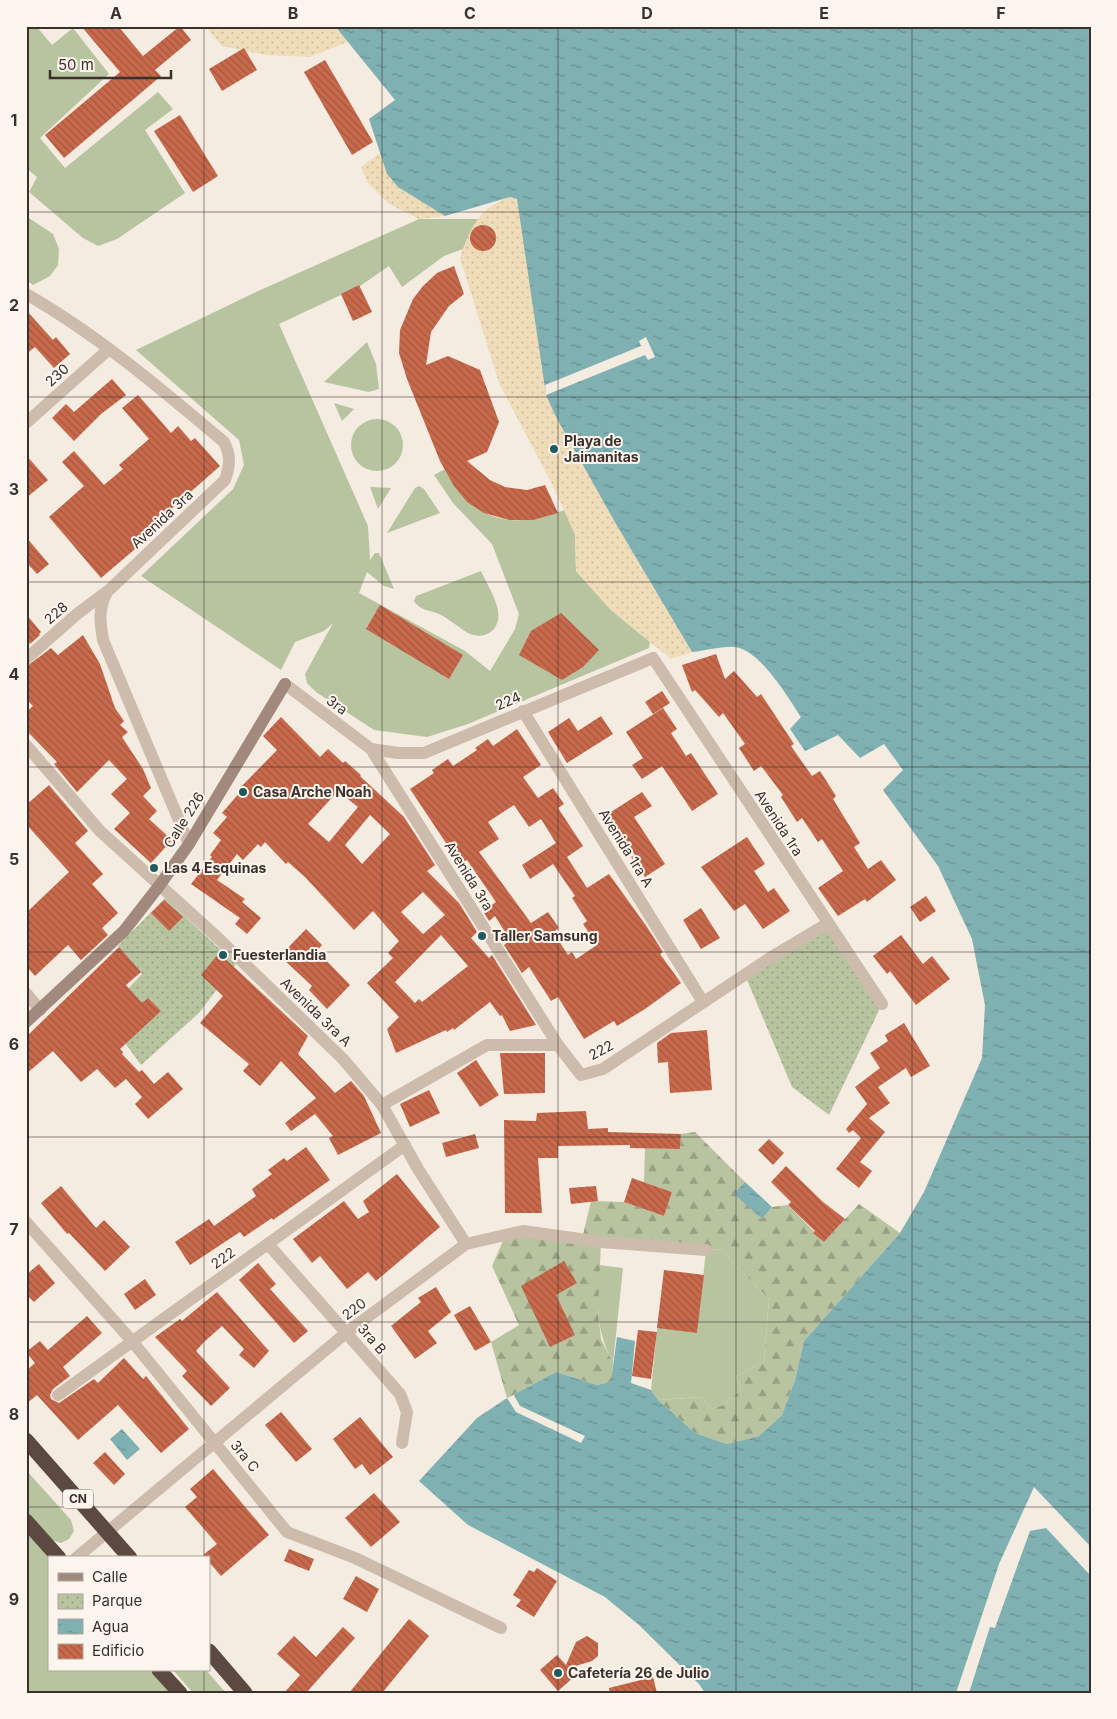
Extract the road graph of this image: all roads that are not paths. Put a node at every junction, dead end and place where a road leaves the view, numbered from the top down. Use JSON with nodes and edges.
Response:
{"nodes":[{"id":1,"x":26,"y":294,"type":"edge"},
{"id":2,"x":108,"y":349,"type":"junction"},
{"id":3,"x":26,"y":423,"type":"edge"},
{"id":4,"x":106,"y":592,"type":"junction"},
{"id":5,"x":653,"y":658,"type":"joint"},
{"id":6,"x":26,"y":659,"type":"edge"},
{"id":7,"x":285,"y":684,"type":"joint"},
{"id":8,"x":523,"y":711,"type":"junction"},
{"id":9,"x":26,"y":745,"type":"edge"},
{"id":10,"x":372,"y":750,"type":"junction"},
{"id":11,"x":189,"y":844,"type":"junction"},
{"id":12,"x":159,"y":886,"type":"junction"},
{"id":13,"x":827,"y":924,"type":"junction"},
{"id":14,"x":26,"y":992,"type":"edge"},
{"id":15,"x":703,"y":1002,"type":"junction"},
{"id":16,"x":882,"y":1004,"type":"dead end"},
{"id":17,"x":40,"y":1010,"type":"junction"},
{"id":18,"x":26,"y":1022,"type":"edge"},
{"id":19,"x":558,"y":1045,"type":"junction"},
{"id":20,"x":382,"y":1106,"type":"junction"},
{"id":21,"x":405,"y":1145,"type":"junction"},
{"id":22,"x":26,"y":1222,"type":"edge"},
{"id":23,"x":268,"y":1244,"type":"junction"},
{"id":24,"x":466,"y":1244,"type":"junction"},
{"id":25,"x":706,"y":1250,"type":"dead end"},
{"id":26,"x":346,"y":1333,"type":"junction"},
{"id":27,"x":132,"y":1341,"type":"junction"},
{"id":28,"x":58,"y":1395,"type":"dead end"},
{"id":29,"x":26,"y":1440,"type":"edge"},
{"id":30,"x":214,"y":1442,"type":"junction"},
{"id":31,"x":402,"y":1443,"type":"dead end"},
{"id":32,"x":26,"y":1521,"type":"edge"},
{"id":33,"x":108,"y":1531,"type":"junction"},
{"id":34,"x":57,"y":1556,"type":"edge"},
{"id":35,"x":78,"y":1556,"type":"edge"},
{"id":36,"x":128,"y":1556,"type":"edge"},
{"id":37,"x":501,"y":1628,"type":"dead end"},
{"id":38,"x":210,"y":1652,"type":"edge"},
{"id":39,"x":162,"y":1672,"type":"edge"},
{"id":40,"x":180,"y":1693,"type":"edge"},
{"id":41,"x":245,"y":1693,"type":"edge"}],
"edges":[{"from":1,"to":2,"type":"street","name":"Avenida 3ra"},
{"from":2,"to":3,"type":"street","name":"230"},
{"from":2,"to":4,"type":"street","name":"Avenida 3ra"},
{"from":4,"to":6,"type":"street","name":"228"},
{"from":4,"to":11,"type":"street"},
{"from":5,"to":8,"type":"street","name":"224"},
{"from":5,"to":13,"type":"street","name":"Avenida 1ra"},
{"from":7,"to":10,"type":"street","name":"3ra"},
{"from":7,"to":11,"type":"street","name":"Calle 226"},
{"from":8,"to":10,"type":"street","name":"224"},
{"from":8,"to":15,"type":"street","name":"Avenida 1ra A"},
{"from":9,"to":12,"type":"street","name":"Avenida 3ra A"},
{"from":10,"to":19,"type":"street","name":"Avenida 3ra"},
{"from":11,"to":12,"type":"street","name":"Calle 226"},
{"from":12,"to":17,"type":"street","name":"Calle 226"},
{"from":12,"to":20,"type":"street","name":"Avenida 3ra A"},
{"from":13,"to":15,"type":"street","name":"222"},
{"from":13,"to":16,"type":"street","name":"Avenida 1ra"},
{"from":14,"to":17,"type":"street"},
{"from":15,"to":19,"type":"street","name":"222"},
{"from":17,"to":18,"type":"street","name":"Calle 226"},
{"from":19,"to":20,"type":"street"},
{"from":20,"to":21,"type":"street","name":"Avenida 3ra A"},
{"from":21,"to":23,"type":"street","name":"222"},
{"from":21,"to":24,"type":"street","name":"Avenida 3ra A"},
{"from":22,"to":27,"type":"street","name":"3ra C"},
{"from":23,"to":26,"type":"street","name":"3ra B"},
{"from":23,"to":27,"type":"street","name":"222"},
{"from":24,"to":25,"type":"street","name":"220"},
{"from":24,"to":26,"type":"street","name":"220"},
{"from":26,"to":30,"type":"street","name":"220"},
{"from":26,"to":31,"type":"street","name":"3ra B"},
{"from":27,"to":28,"type":"street","name":"222"},
{"from":27,"to":30,"type":"street","name":"3ra C"},
{"from":29,"to":33,"type":"highway","number":"CN"},
{"from":30,"to":33,"type":"street","name":"220"},
{"from":30,"to":37,"type":"street","name":"3ra C"},
{"from":32,"to":34,"type":"highway"},
{"from":33,"to":35,"type":"street","name":"220"},
{"from":33,"to":36,"type":"highway","number":"CN"},
{"from":38,"to":41,"type":"highway"},
{"from":39,"to":40,"type":"highway"}]}
